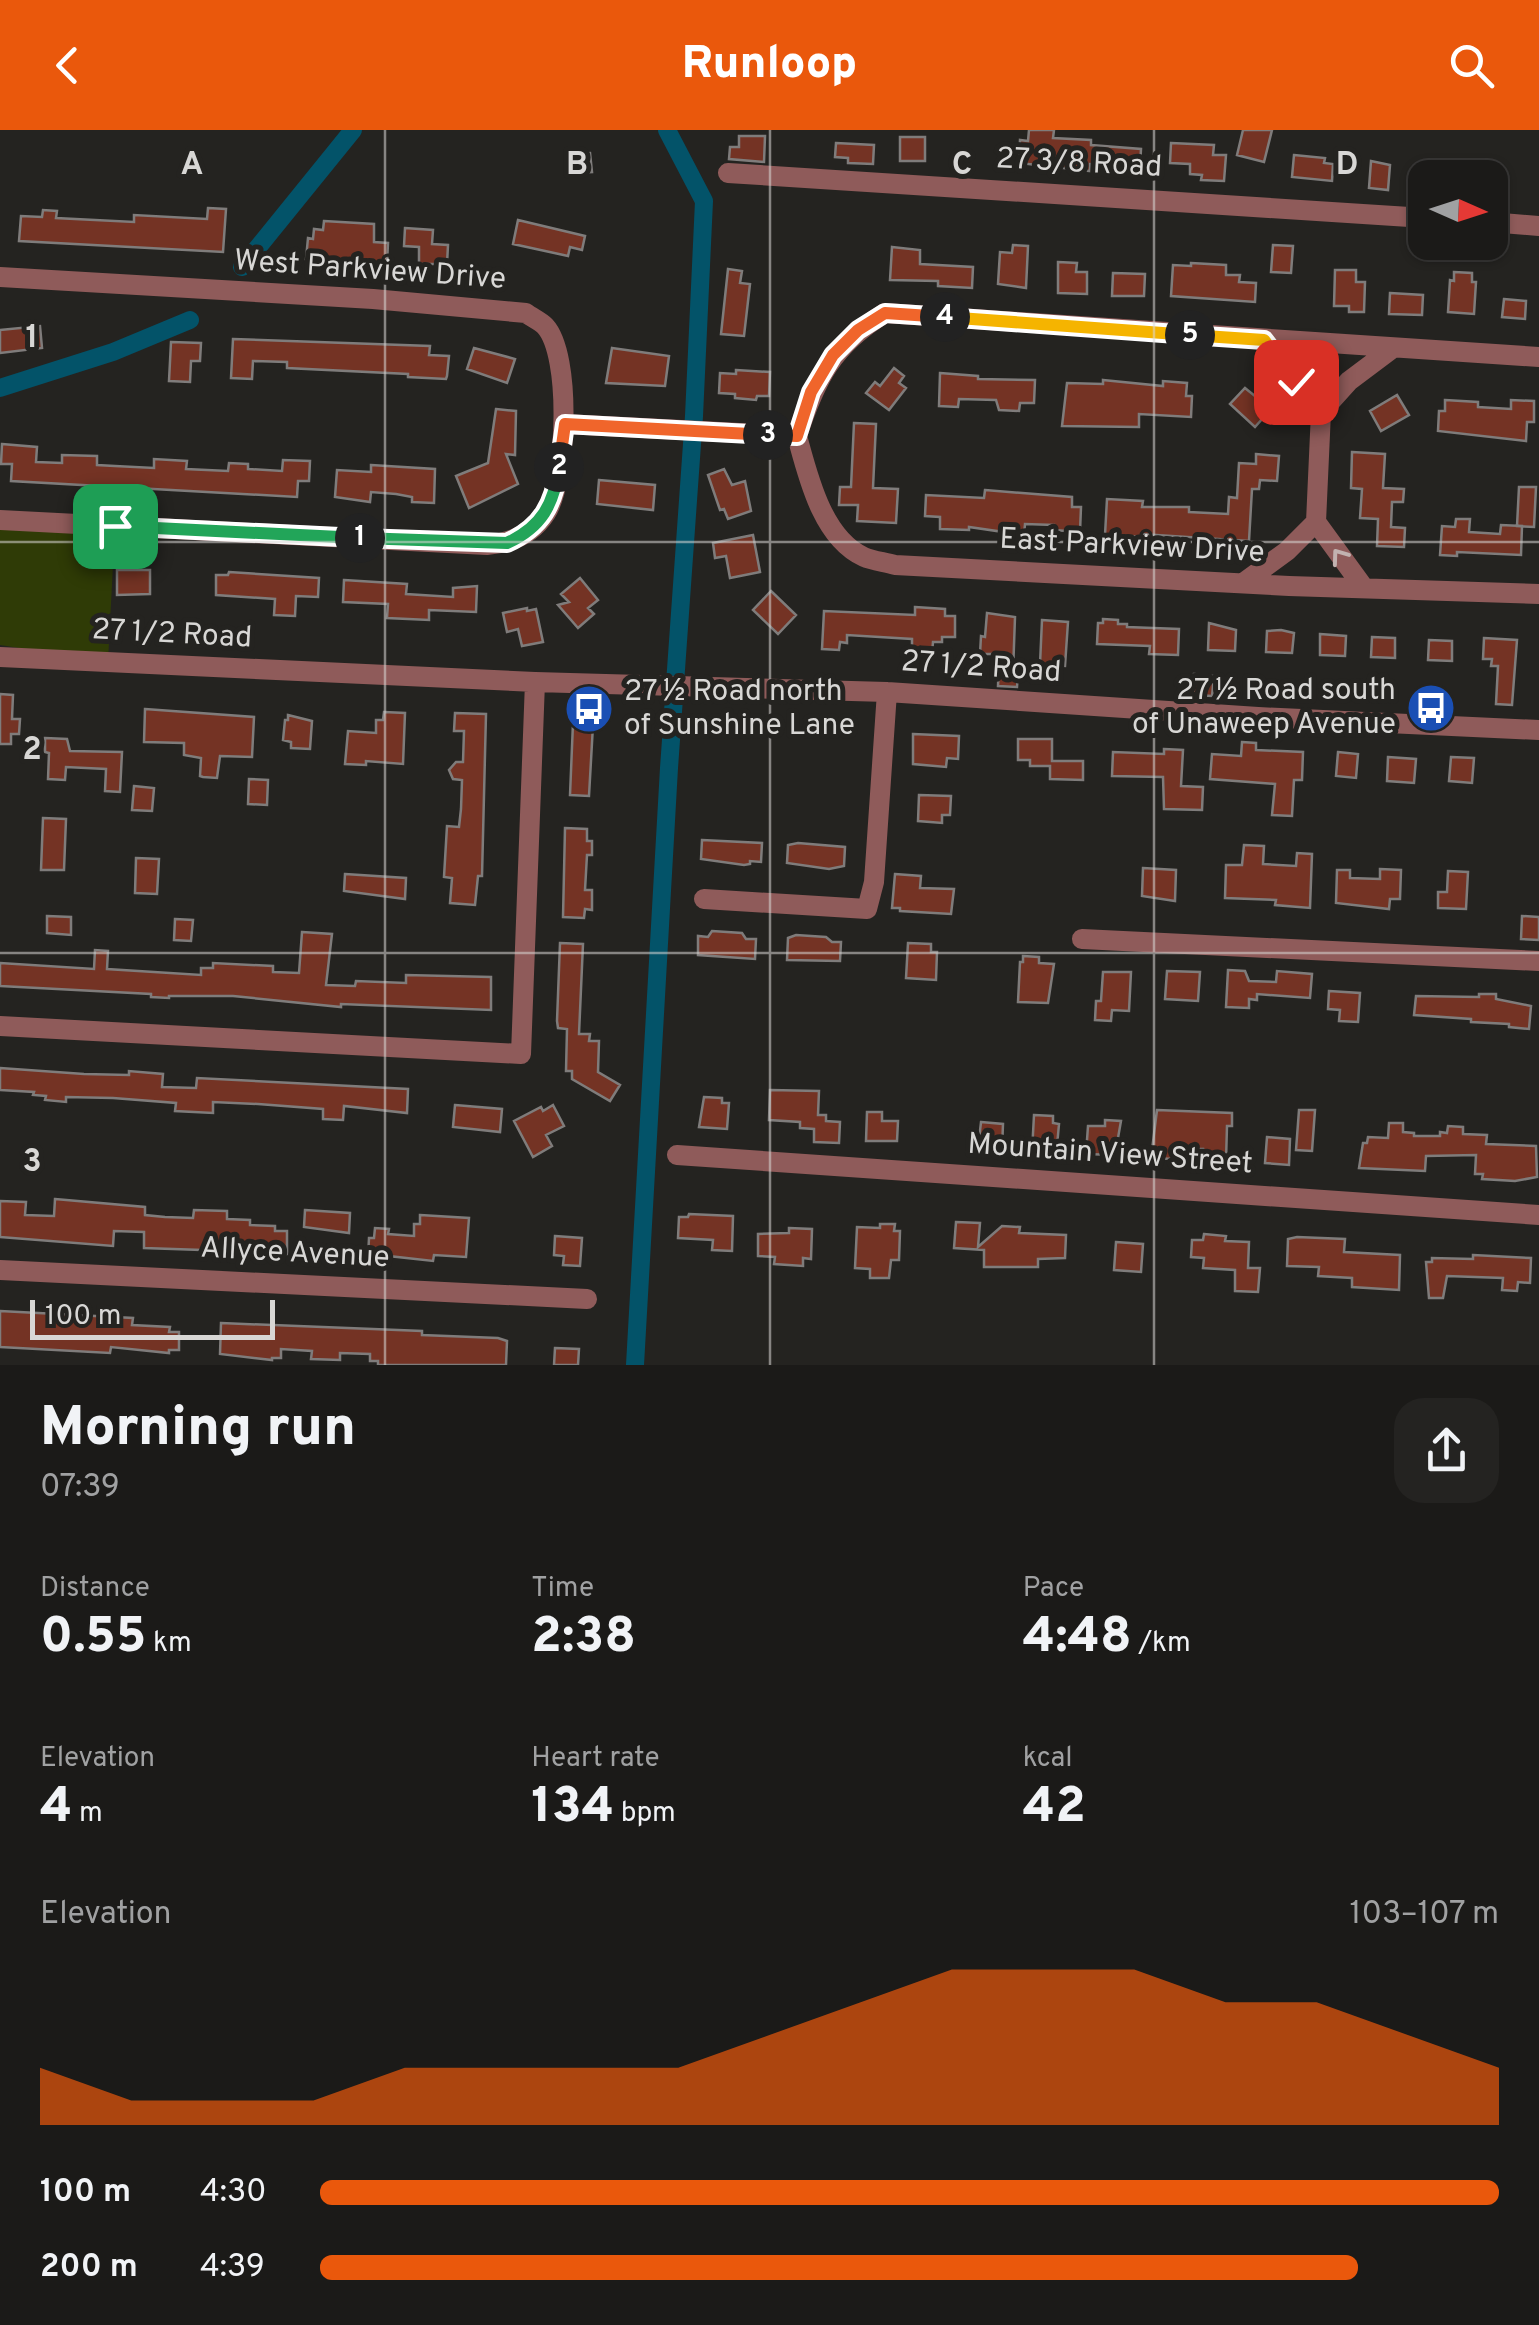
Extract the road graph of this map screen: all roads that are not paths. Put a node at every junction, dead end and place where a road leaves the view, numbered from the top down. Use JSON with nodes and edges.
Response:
{"nodes":[{"id":1,"x":728,"y":173,"type":"dead end"},
{"id":2,"x":1408,"y":217,"type":"edge"},
{"id":3,"x":1508,"y":223,"type":"edge"},
{"id":4,"x":1539,"y":226,"type":"edge"},
{"id":5,"x":0,"y":277,"type":"edge"},
{"id":6,"x":1264,"y":340,"type":"junction"},
{"id":7,"x":1393,"y":348,"type":"junction"},
{"id":8,"x":1539,"y":357,"type":"edge"},
{"id":9,"x":1321,"y":412,"type":"junction"},
{"id":10,"x":565,"y":424,"type":"junction"},
{"id":11,"x":797,"y":436,"type":"junction"},
{"id":12,"x":0,"y":520,"type":"edge"},
{"id":13,"x":1316,"y":522,"type":"junction"},
{"id":14,"x":1243,"y":583,"type":"junction"},
{"id":15,"x":1364,"y":588,"type":"junction"},
{"id":16,"x":1539,"y":594,"type":"edge"},
{"id":17,"x":0,"y":658,"type":"edge"},
{"id":18,"x":535,"y":682,"type":"junction"},
{"id":19,"x":886,"y":692,"type":"junction"},
{"id":20,"x":1539,"y":730,"type":"edge"},
{"id":21,"x":704,"y":899,"type":"dead end"},
{"id":22,"x":1082,"y":939,"type":"dead end"},
{"id":23,"x":1539,"y":961,"type":"edge"},
{"id":24,"x":0,"y":1026,"type":"edge"},
{"id":25,"x":677,"y":1155,"type":"dead end"},
{"id":26,"x":1539,"y":1216,"type":"edge"},
{"id":27,"x":0,"y":1270,"type":"edge"},
{"id":28,"x":588,"y":1300,"type":"dead end"}],
"edges":[{"from":1,"to":2,"type":"street","name":"27 3/8 Road"},
{"from":3,"to":4,"type":"street"},
{"from":5,"to":10,"type":"street","name":"West Parkview Drive"},
{"from":6,"to":7,"type":"street"},
{"from":6,"to":9,"type":"street"},
{"from":6,"to":11,"type":"street"},
{"from":7,"to":8,"type":"street"},
{"from":7,"to":9,"type":"street"},
{"from":9,"to":13,"type":"street"},
{"from":10,"to":11,"type":"street"},
{"from":10,"to":12,"type":"street"},
{"from":11,"to":14,"type":"street","name":"East Parkview Drive"},
{"from":13,"to":14,"type":"street"},
{"from":15,"to":13,"type":"street","one_way":true},
{"from":14,"to":15,"type":"street","name":"East Parkview Drive"},
{"from":15,"to":16,"type":"street","name":"East Parkview Drive"},
{"from":17,"to":18,"type":"street","name":"27 1/2 Road"},
{"from":18,"to":19,"type":"street","name":"27 1/2 Road"},
{"from":18,"to":24,"type":"street"},
{"from":19,"to":20,"type":"street","name":"27 1/2 Road"},
{"from":19,"to":21,"type":"street"},
{"from":22,"to":23,"type":"street"},
{"from":25,"to":26,"type":"street","name":"Mountain View Street"},
{"from":27,"to":28,"type":"street","name":"Allyce Avenue"}]}
